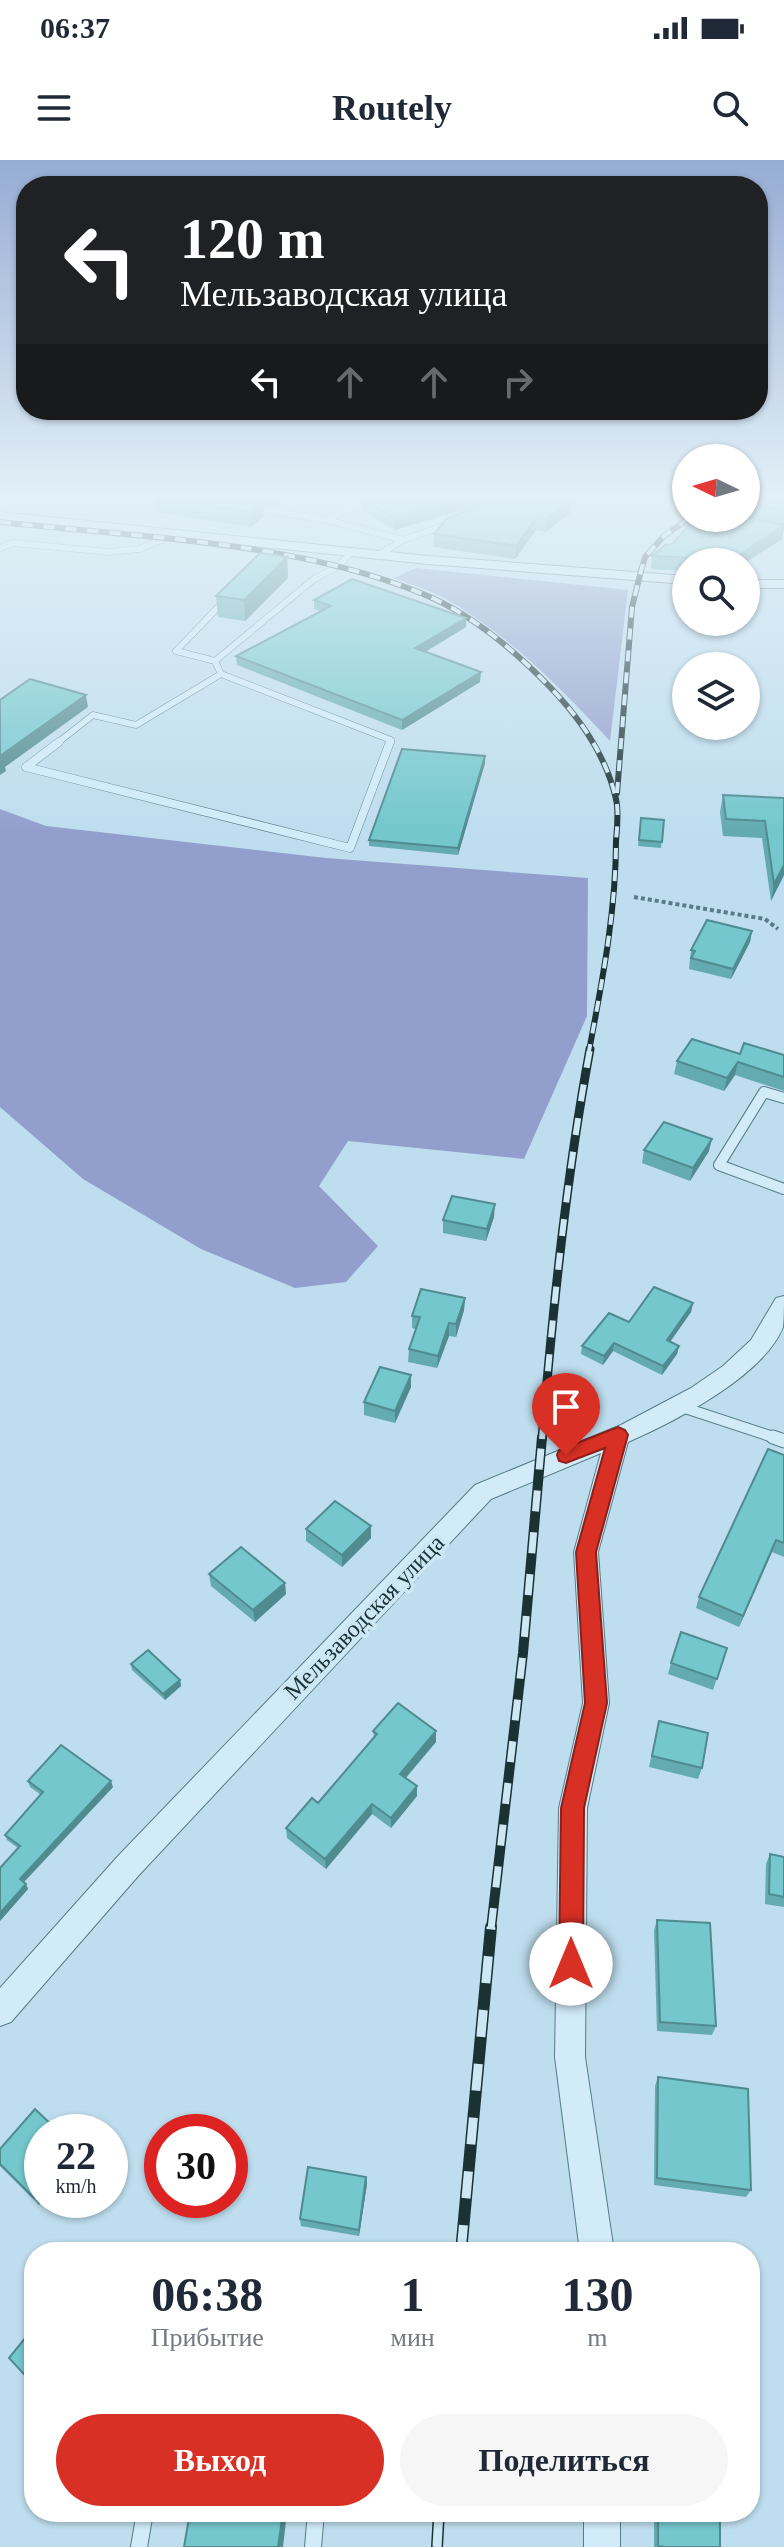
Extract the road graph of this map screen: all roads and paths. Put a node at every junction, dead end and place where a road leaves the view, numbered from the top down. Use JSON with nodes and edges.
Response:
{"nodes":[{"id":1,"x":215,"y":610,"type":"edge"},
{"id":2,"x":276,"y":610,"type":"edge"},
{"id":3,"x":215,"y":661,"type":"junction"},
{"id":4,"x":221,"y":674,"type":"junction"},
{"id":5,"x":634,"y":897,"type":"dead end"},
{"id":6,"x":778,"y":929,"type":"dead end"},
{"id":7,"x":784,"y":1098,"type":"edge"},
{"id":8,"x":784,"y":1189,"type":"edge"},
{"id":9,"x":784,"y":1304,"type":"edge"},
{"id":10,"x":678,"y":1405,"type":"junction"},
{"id":11,"x":618,"y":1435,"type":"junction"},
{"id":12,"x":784,"y":1441,"type":"edge"},
{"id":13,"x":0,"y":2011,"type":"edge"},
{"id":14,"x":596,"y":2242,"type":"edge"},
{"id":15,"x":143,"y":2522,"type":"edge"},
{"id":16,"x":315,"y":2522,"type":"edge"},
{"id":17,"x":602,"y":2522,"type":"edge"},
{"id":18,"x":139,"y":2547,"type":"edge"},
{"id":19,"x":313,"y":2547,"type":"edge"},
{"id":20,"x":602,"y":2547,"type":"edge"}],
"edges":[{"from":1,"to":3,"type":"lane"},
{"from":2,"to":3,"type":"lane"},
{"from":3,"to":4,"type":"lane"},
{"from":4,"to":4,"type":"lane"},
{"from":5,"to":6,"type":"path"},
{"from":7,"to":8,"type":"lane"},
{"from":9,"to":10,"type":"street","name":"Мельзаводская улица"},
{"from":10,"to":11,"type":"street","name":"Мельзаводская улица"},
{"from":10,"to":12,"type":"lane"},
{"from":11,"to":13,"type":"street","name":"Мельзаводская улица"},
{"from":11,"to":14,"type":"street"},
{"from":15,"to":18,"type":"lane"},
{"from":16,"to":19,"type":"lane"},
{"from":17,"to":20,"type":"street"}]}
